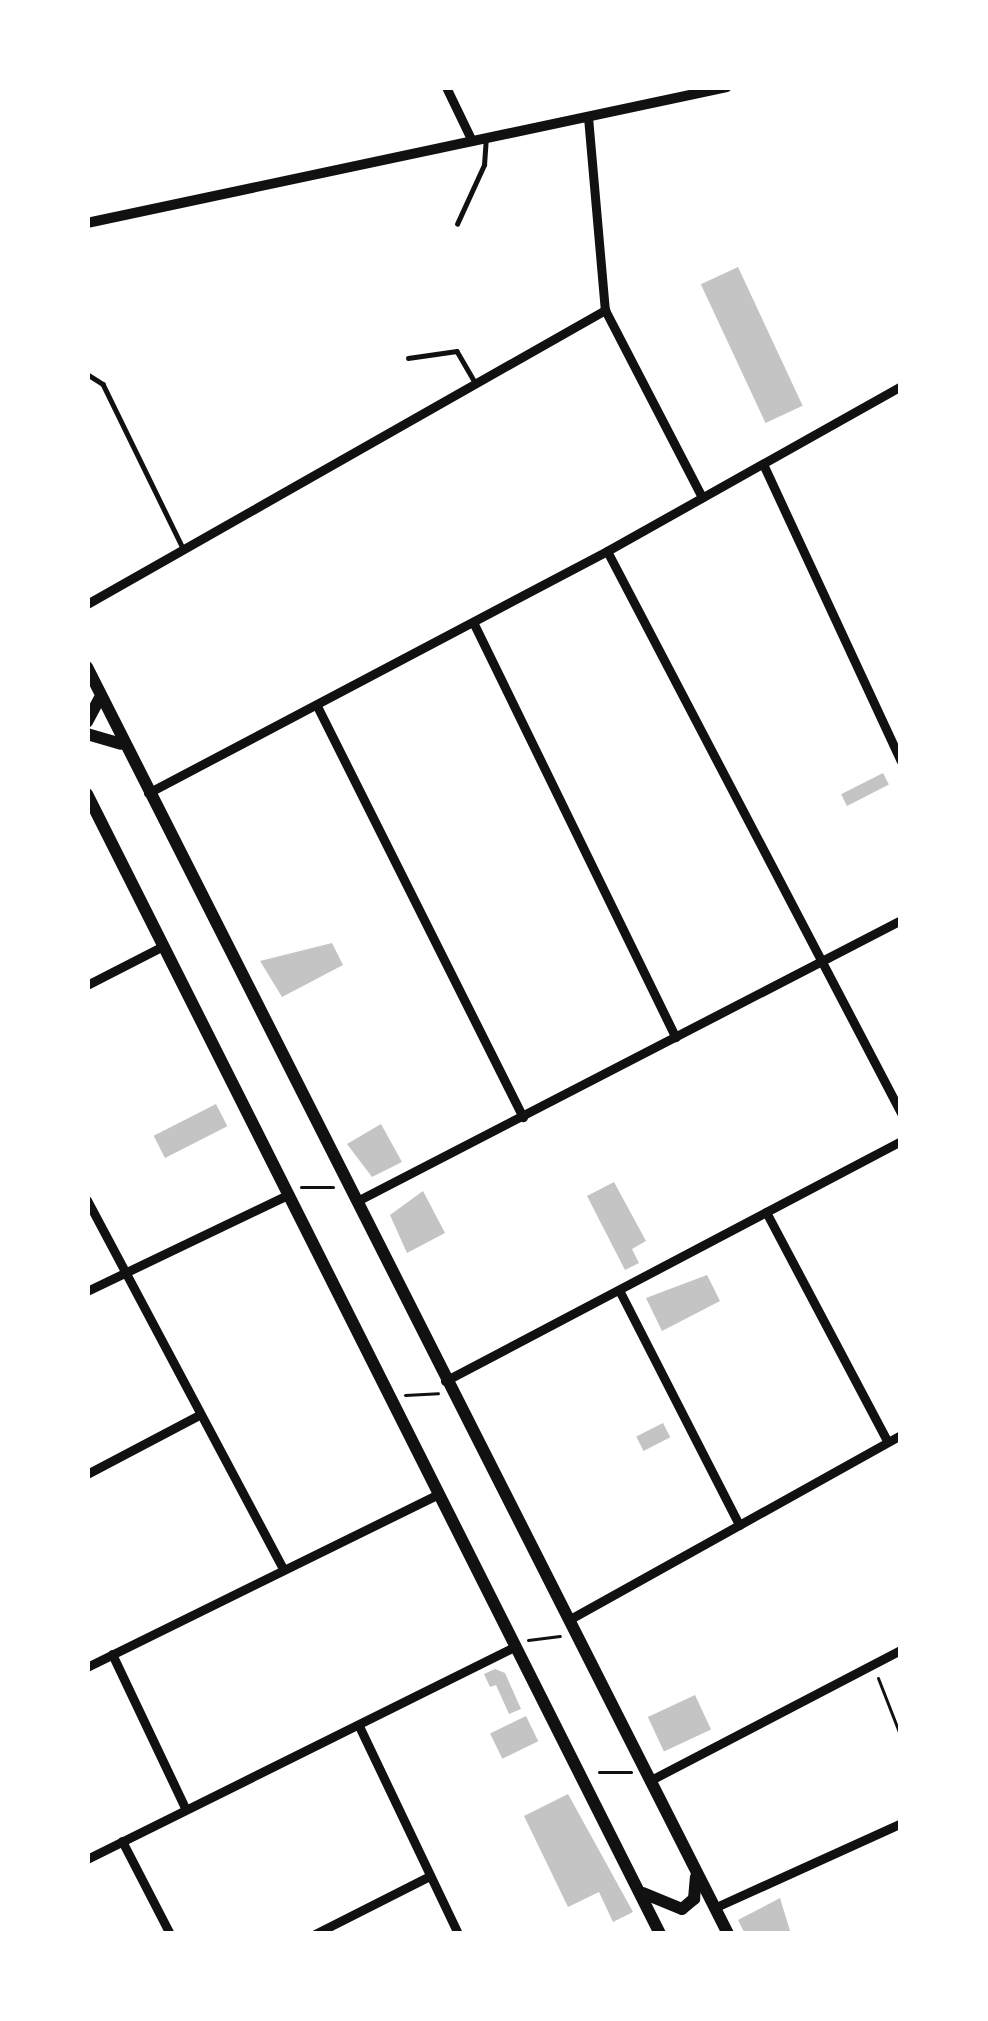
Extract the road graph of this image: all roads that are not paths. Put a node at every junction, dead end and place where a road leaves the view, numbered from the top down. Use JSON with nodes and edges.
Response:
{"nodes":[{"id":1,"x":446,"y":87,"type":"edge"},
{"id":2,"x":727,"y":87,"type":"edge"},
{"id":3,"x":675,"y":92,"type":"edge"},
{"id":4,"x":588,"y":117,"type":"junction"},
{"id":5,"x":479,"y":139,"type":"junction"},
{"id":6,"x":87,"y":223,"type":"edge"},
{"id":7,"x":457,"y":224,"type":"dead end"},
{"id":8,"x":605,"y":310,"type":"junction"},
{"id":9,"x":407,"y":358,"type":"dead end"},
{"id":10,"x":87,"y":374,"type":"edge"},
{"id":11,"x":476,"y":386,"type":"junction"},
{"id":12,"x":901,"y":386,"type":"edge"},
{"id":13,"x":764,"y":464,"type":"junction"},
{"id":14,"x":702,"y":497,"type":"junction"},
{"id":15,"x":184,"y":550,"type":"junction"},
{"id":16,"x":607,"y":551,"type":"junction"},
{"id":17,"x":87,"y":604,"type":"edge"},
{"id":18,"x":473,"y":622,"type":"junction"},
{"id":19,"x":87,"y":667,"type":"edge"},
{"id":20,"x":99,"y":690,"type":"junction"},
{"id":21,"x":316,"y":706,"type":"junction"},
{"id":22,"x":87,"y":722,"type":"edge"},
{"id":23,"x":87,"y":734,"type":"edge"},
{"id":24,"x":122,"y":745,"type":"junction"},
{"id":25,"x":901,"y":761,"type":"edge"},
{"id":26,"x":148,"y":793,"type":"junction"},
{"id":27,"x":87,"y":794,"type":"edge"},
{"id":28,"x":901,"y":920,"type":"edge"},
{"id":29,"x":163,"y":946,"type":"junction"},
{"id":30,"x":819,"y":963,"type":"junction"},
{"id":31,"x":87,"y":985,"type":"edge"},
{"id":32,"x":675,"y":1037,"type":"junction"},
{"id":33,"x":901,"y":1113,"type":"edge"},
{"id":34,"x":523,"y":1117,"type":"junction"},
{"id":35,"x":901,"y":1141,"type":"edge"},
{"id":36,"x":285,"y":1191,"type":"junction"},
{"id":37,"x":356,"y":1194,"type":"junction"},
{"id":38,"x":87,"y":1200,"type":"edge"},
{"id":39,"x":766,"y":1212,"type":"junction"},
{"id":40,"x":124,"y":1272,"type":"junction"},
{"id":41,"x":619,"y":1289,"type":"junction"},
{"id":42,"x":87,"y":1291,"type":"edge"},
{"id":43,"x":448,"y":1386,"type":"junction"},
{"id":44,"x":197,"y":1416,"type":"junction"},
{"id":45,"x":901,"y":1435,"type":"edge"},
{"id":46,"x":888,"y":1442,"type":"junction"},
{"id":47,"x":87,"y":1474,"type":"edge"},
{"id":48,"x":438,"y":1494,"type":"junction"},
{"id":49,"x":739,"y":1525,"type":"junction"},
{"id":50,"x":283,"y":1569,"type":"junction"},
{"id":51,"x":572,"y":1618,"type":"junction"},
{"id":52,"x":513,"y":1645,"type":"junction"},
{"id":53,"x":901,"y":1650,"type":"edge"},
{"id":54,"x":112,"y":1654,"type":"junction"},
{"id":55,"x":87,"y":1667,"type":"edge"},
{"id":56,"x":359,"y":1726,"type":"junction"},
{"id":57,"x":647,"y":1777,"type":"junction"},
{"id":58,"x":185,"y":1808,"type":"junction"},
{"id":59,"x":901,"y":1823,"type":"edge"},
{"id":60,"x":122,"y":1841,"type":"junction"},
{"id":61,"x":87,"y":1859,"type":"edge"},
{"id":62,"x":430,"y":1876,"type":"junction"},
{"id":63,"x":696,"y":1876,"type":"junction"},
{"id":64,"x":638,"y":1889,"type":"junction"},
{"id":65,"x":714,"y":1908,"type":"junction"},
{"id":66,"x":170,"y":1934,"type":"edge"},
{"id":67,"x":315,"y":1934,"type":"edge"},
{"id":68,"x":458,"y":1934,"type":"edge"},
{"id":69,"x":660,"y":1934,"type":"edge"},
{"id":70,"x":728,"y":1934,"type":"edge"}],
"edges":[{"from":1,"to":5,"type":"street"},
{"from":2,"to":3,"type":"street"},
{"from":3,"to":4,"type":"street"},
{"from":4,"to":5,"type":"street"},
{"from":4,"to":8,"type":"street"},
{"from":5,"to":6,"type":"street"},
{"from":5,"to":7,"type":"lane"},
{"from":8,"to":11,"type":"street"},
{"from":8,"to":14,"type":"street"},
{"from":9,"to":11,"type":"lane"},
{"from":10,"to":15,"type":"lane"},
{"from":11,"to":15,"type":"street"},
{"from":12,"to":13,"type":"street"},
{"from":13,"to":14,"type":"street"},
{"from":13,"to":25,"type":"street"},
{"from":14,"to":16,"type":"street"},
{"from":15,"to":17,"type":"street"},
{"from":16,"to":18,"type":"street"},
{"from":16,"to":30,"type":"street"},
{"from":18,"to":21,"type":"street"},
{"from":18,"to":32,"type":"street"},
{"from":19,"to":20,"type":"main road"},
{"from":20,"to":22,"type":"main road"},
{"from":20,"to":24,"type":"main road"},
{"from":21,"to":26,"type":"street"},
{"from":21,"to":34,"type":"street"},
{"from":23,"to":24,"type":"main road"},
{"from":24,"to":26,"type":"main road"},
{"from":26,"to":37,"type":"main road"},
{"from":27,"to":29,"type":"main road"},
{"from":28,"to":30,"type":"street"},
{"from":29,"to":31,"type":"street"},
{"from":29,"to":36,"type":"main road"},
{"from":30,"to":32,"type":"street"},
{"from":30,"to":33,"type":"street"},
{"from":32,"to":34,"type":"street"},
{"from":34,"to":37,"type":"street"},
{"from":35,"to":39,"type":"street"},
{"from":36,"to":40,"type":"street"},
{"from":36,"to":48,"type":"main road"},
{"from":37,"to":43,"type":"main road"},
{"from":38,"to":40,"type":"street"},
{"from":39,"to":41,"type":"street"},
{"from":39,"to":46,"type":"street"},
{"from":40,"to":42,"type":"street"},
{"from":40,"to":44,"type":"street"},
{"from":41,"to":43,"type":"street"},
{"from":41,"to":49,"type":"street"},
{"from":43,"to":51,"type":"main road"},
{"from":44,"to":47,"type":"street"},
{"from":44,"to":50,"type":"street"},
{"from":45,"to":46,"type":"street"},
{"from":46,"to":49,"type":"street"},
{"from":48,"to":50,"type":"street"},
{"from":48,"to":52,"type":"main road"},
{"from":49,"to":51,"type":"street"},
{"from":50,"to":54,"type":"street"},
{"from":51,"to":57,"type":"main road"},
{"from":52,"to":56,"type":"street"},
{"from":52,"to":64,"type":"main road"},
{"from":53,"to":57,"type":"street"},
{"from":54,"to":55,"type":"street"},
{"from":54,"to":58,"type":"street"},
{"from":56,"to":58,"type":"street"},
{"from":56,"to":62,"type":"street"},
{"from":57,"to":63,"type":"main road"},
{"from":58,"to":60,"type":"street"},
{"from":59,"to":65,"type":"street"},
{"from":60,"to":61,"type":"street"},
{"from":60,"to":66,"type":"street"},
{"from":62,"to":67,"type":"street"},
{"from":62,"to":68,"type":"street"},
{"from":63,"to":64,"type":"main road"},
{"from":63,"to":65,"type":"main road"},
{"from":64,"to":69,"type":"main road"},
{"from":65,"to":70,"type":"main road"}]}
